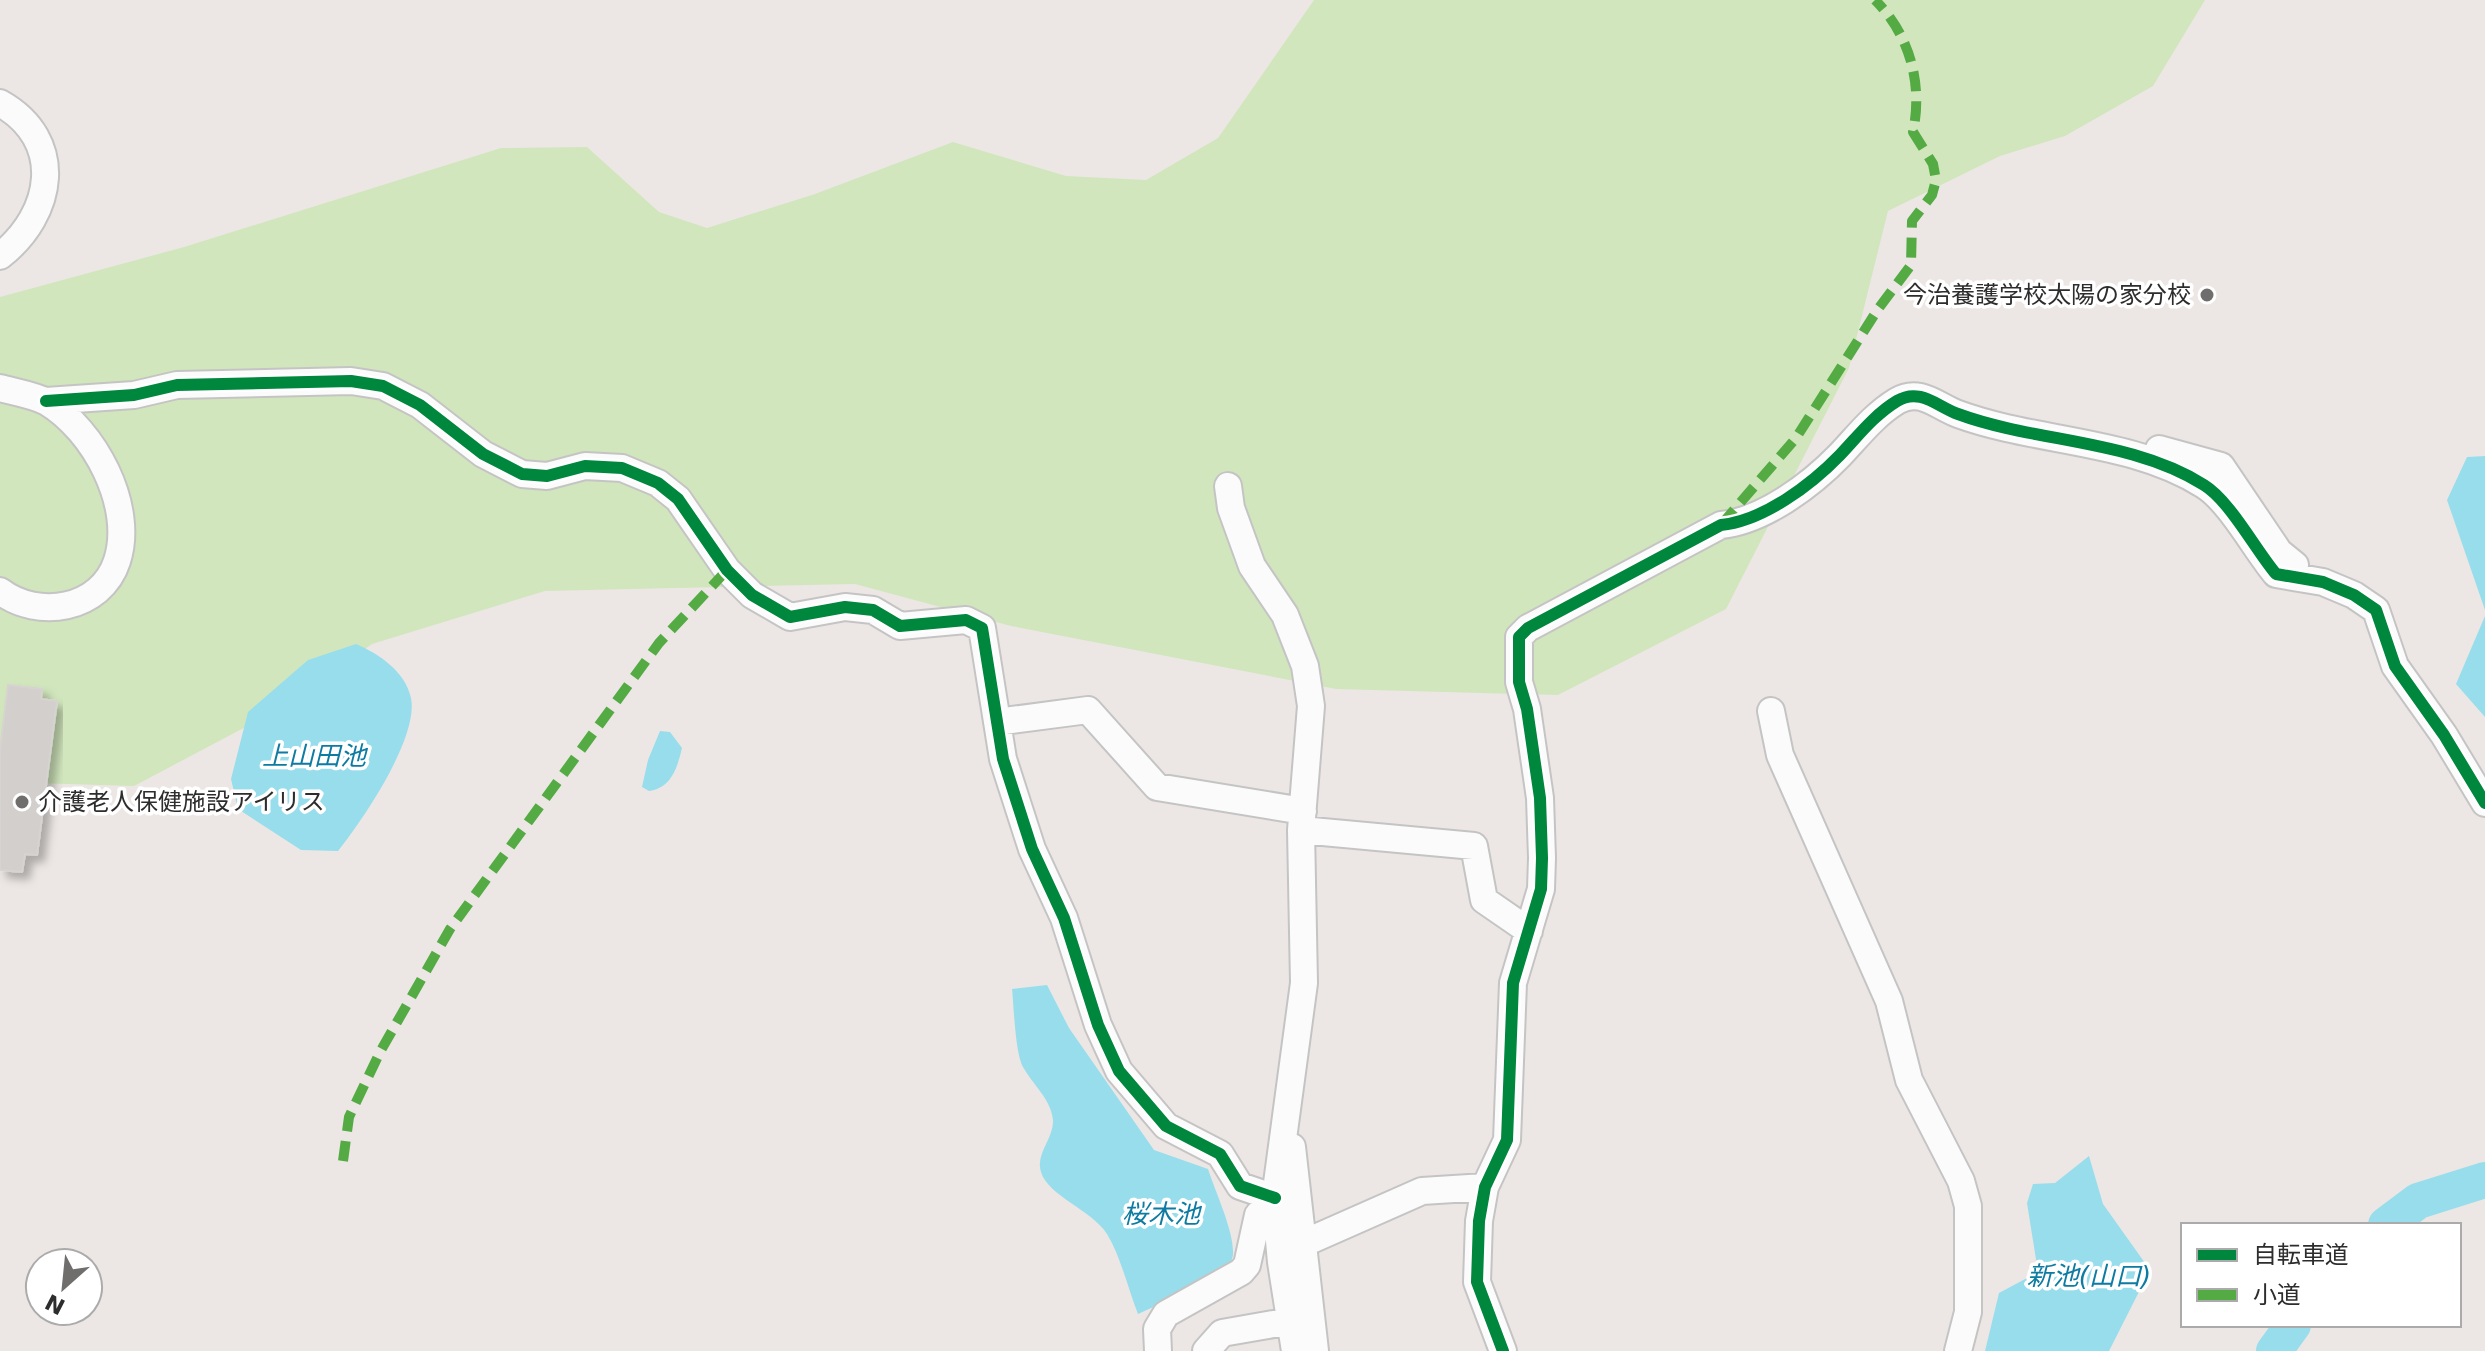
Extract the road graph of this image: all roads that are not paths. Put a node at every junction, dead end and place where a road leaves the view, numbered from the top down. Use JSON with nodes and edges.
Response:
{"nodes":[{"id":1,"x":0,"y":103,"type":"edge"},
{"id":2,"x":0,"y":256,"type":"edge"},
{"id":3,"x":0,"y":388,"type":"edge"},
{"id":4,"x":46,"y":401,"type":"junction"},
{"id":5,"x":2086,"y":431,"type":"dead end"},
{"id":6,"x":1228,"y":486,"type":"dead end"},
{"id":7,"x":0,"y":591,"type":"edge"},
{"id":8,"x":2376,"y":610,"type":"junction"},
{"id":9,"x":1771,"y":711,"type":"dead end"},
{"id":10,"x":997,"y":722,"type":"junction"},
{"id":11,"x":2485,"y":803,"type":"edge"},
{"id":12,"x":1302,"y":821,"type":"junction"},
{"id":13,"x":1529,"y":931,"type":"junction"},
{"id":14,"x":1288,"y":1119,"type":"junction"},
{"id":15,"x":1485,"y":1187,"type":"junction"},
{"id":16,"x":1275,"y":1198,"type":"junction"},
{"id":17,"x":1302,"y":1244,"type":"junction"},
{"id":18,"x":1489,"y":1317,"type":"junction"},
{"id":19,"x":1291,"y":1321,"type":"junction"},
{"id":20,"x":1158,"y":1351,"type":"edge"},
{"id":21,"x":1206,"y":1351,"type":"edge"},
{"id":22,"x":1295,"y":1351,"type":"edge"},
{"id":23,"x":1315,"y":1351,"type":"edge"},
{"id":24,"x":1483,"y":1351,"type":"edge"},
{"id":25,"x":1503,"y":1351,"type":"edge"},
{"id":26,"x":1958,"y":1351,"type":"edge"}],
"edges":[{"from":1,"to":2,"type":"street"},
{"from":3,"to":4,"type":"street"},
{"from":4,"to":7,"type":"street"},
{"from":4,"to":10,"type":"street"},
{"from":5,"to":8,"type":"street"},
{"from":6,"to":12,"type":"street"},
{"from":8,"to":11,"type":"street"},
{"from":8,"to":13,"type":"street"},
{"from":9,"to":26,"type":"street"},
{"from":10,"to":12,"type":"street"},
{"from":10,"to":16,"type":"street"},
{"from":12,"to":13,"type":"street"},
{"from":12,"to":14,"type":"street"},
{"from":13,"to":15,"type":"street"},
{"from":14,"to":16,"type":"street"},
{"from":14,"to":17,"type":"street"},
{"from":15,"to":17,"type":"street"},
{"from":15,"to":18,"type":"street"},
{"from":16,"to":19,"type":"street"},
{"from":16,"to":20,"type":"street"},
{"from":17,"to":23,"type":"street"},
{"from":18,"to":24,"type":"street"},
{"from":18,"to":25,"type":"street"},
{"from":19,"to":21,"type":"street"},
{"from":19,"to":22,"type":"street"}]}
